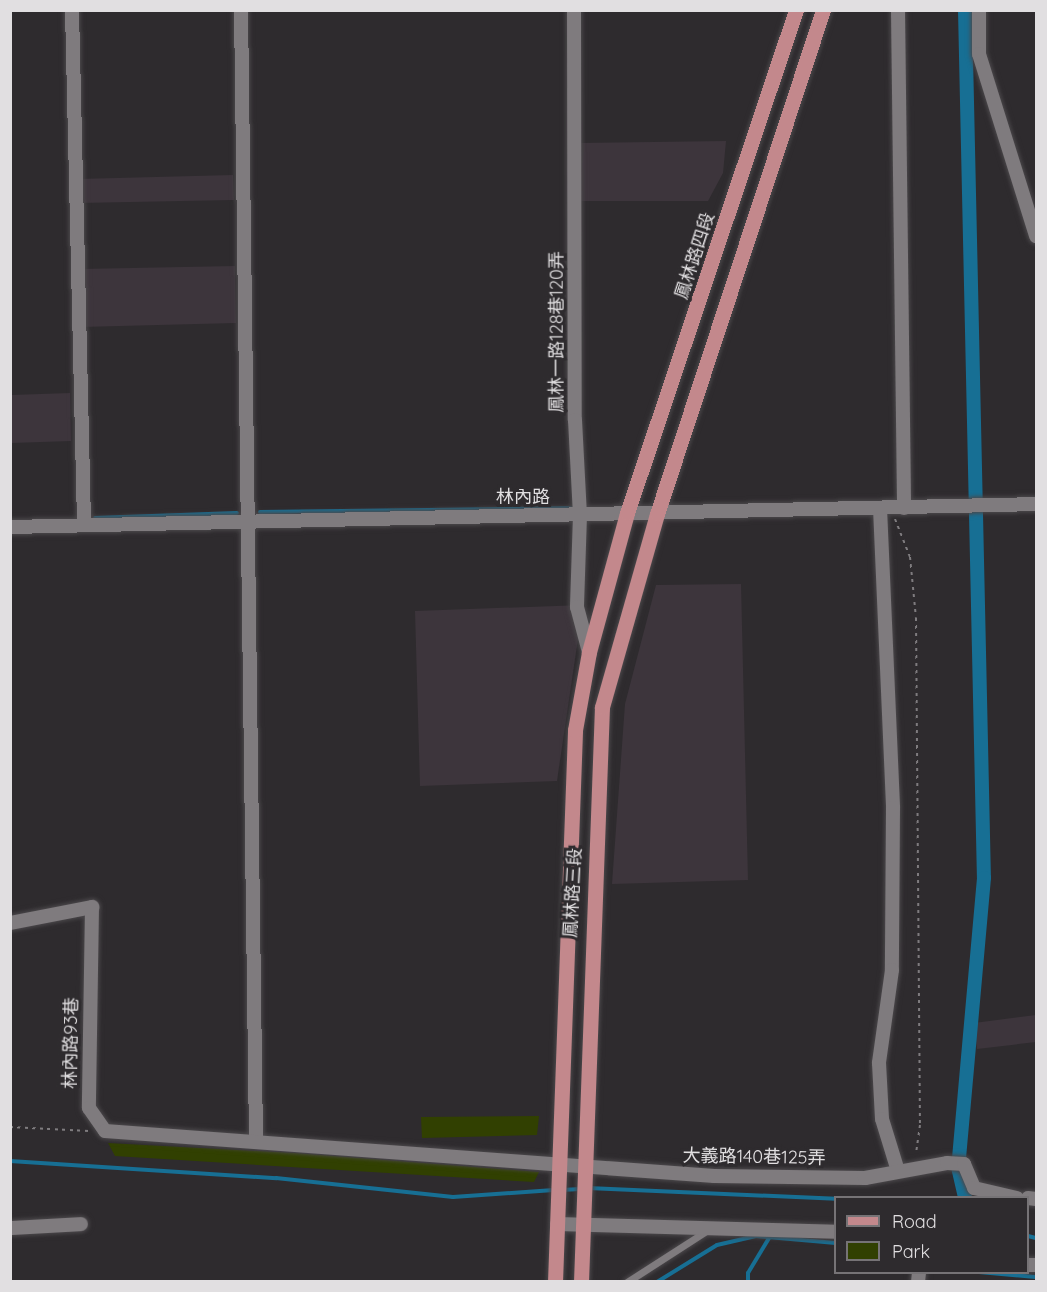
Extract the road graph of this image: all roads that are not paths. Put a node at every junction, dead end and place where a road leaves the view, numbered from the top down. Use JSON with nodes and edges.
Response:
{"nodes":[{"id":1,"x":72,"y":10,"type":"edge"},
{"id":2,"x":241,"y":10,"type":"edge"},
{"id":3,"x":574,"y":10,"type":"edge"},
{"id":4,"x":796,"y":10,"type":"edge"},
{"id":5,"x":823,"y":10,"type":"edge"},
{"id":6,"x":898,"y":10,"type":"edge"},
{"id":7,"x":980,"y":10,"type":"edge"},
{"id":8,"x":1036,"y":236,"type":"edge"},
{"id":9,"x":1036,"y":504,"type":"edge"},
{"id":10,"x":892,"y":508,"type":"junction"},
{"id":11,"x":627,"y":513,"type":"junction"},
{"id":12,"x":657,"y":514,"type":"junction"},
{"id":13,"x":580,"y":515,"type":"junction"},
{"id":14,"x":249,"y":523,"type":"junction"},
{"id":15,"x":84,"y":524,"type":"junction"},
{"id":16,"x":10,"y":527,"type":"edge"},
{"id":17,"x":589,"y":652,"type":"junction"},
{"id":18,"x":10,"y":923,"type":"edge"},
{"id":19,"x":255,"y":1142,"type":"junction"},
{"id":20,"x":559,"y":1168,"type":"junction"},
{"id":21,"x":585,"y":1171,"type":"junction"},
{"id":22,"x":898,"y":1171,"type":"junction"},
{"id":23,"x":1012,"y":1196,"type":"edge"},
{"id":24,"x":558,"y":1218,"type":"junction"},
{"id":25,"x":584,"y":1220,"type":"junction"},
{"id":26,"x":81,"y":1224,"type":"dead end"},
{"id":27,"x":712,"y":1227,"type":"junction"},
{"id":28,"x":10,"y":1228,"type":"edge"},
{"id":29,"x":834,"y":1232,"type":"edge"},
{"id":30,"x":555,"y":1281,"type":"edge"},
{"id":31,"x":581,"y":1281,"type":"edge"},
{"id":32,"x":627,"y":1281,"type":"edge"}],
"edges":[{"from":1,"to":15,"type":"street"},
{"from":2,"to":14,"type":"street"},
{"from":3,"to":13,"type":"street","name":"鳳林一路128巷120弄"},
{"from":4,"to":11,"type":"main road","name":"鳳林路四段"},
{"from":5,"to":12,"type":"main road"},
{"from":6,"to":10,"type":"street"},
{"from":7,"to":8,"type":"street"},
{"from":9,"to":10,"type":"street","name":"林內路"},
{"from":10,"to":12,"type":"street","name":"林內路"},
{"from":10,"to":22,"type":"street"},
{"from":11,"to":12,"type":"street","name":"林內路"},
{"from":11,"to":13,"type":"street","name":"林內路"},
{"from":11,"to":17,"type":"main road","name":"鳳林路三段"},
{"from":12,"to":21,"type":"main road","name":"鳳林路三段"},
{"from":13,"to":14,"type":"street","name":"林內路"},
{"from":13,"to":17,"type":"street","name":"鳳林一路128巷120弄"},
{"from":14,"to":15,"type":"street","name":"林內路"},
{"from":14,"to":19,"type":"street"},
{"from":15,"to":16,"type":"street","name":"林內路"},
{"from":17,"to":20,"type":"main road","name":"鳳林路三段"},
{"from":18,"to":19,"type":"street","name":"林內路93巷"},
{"from":19,"to":20,"type":"street","name":"大義路140巷125弄"},
{"from":20,"to":21,"type":"street","name":"大義路140巷125弄"},
{"from":20,"to":24,"type":"main road","name":"鳳林路三段"},
{"from":21,"to":22,"type":"street","name":"大義路140巷125弄"},
{"from":21,"to":25,"type":"main road","name":"鳳林路三段"},
{"from":22,"to":23,"type":"street","name":"大義路140巷125弄"},
{"from":24,"to":25,"type":"street"},
{"from":24,"to":30,"type":"main road","name":"鳳林路三段"},
{"from":25,"to":27,"type":"street"},
{"from":25,"to":31,"type":"main road","name":"鳳林路三段"},
{"from":26,"to":28,"type":"street"},
{"from":27,"to":29,"type":"street"},
{"from":27,"to":32,"type":"lane"}]}
